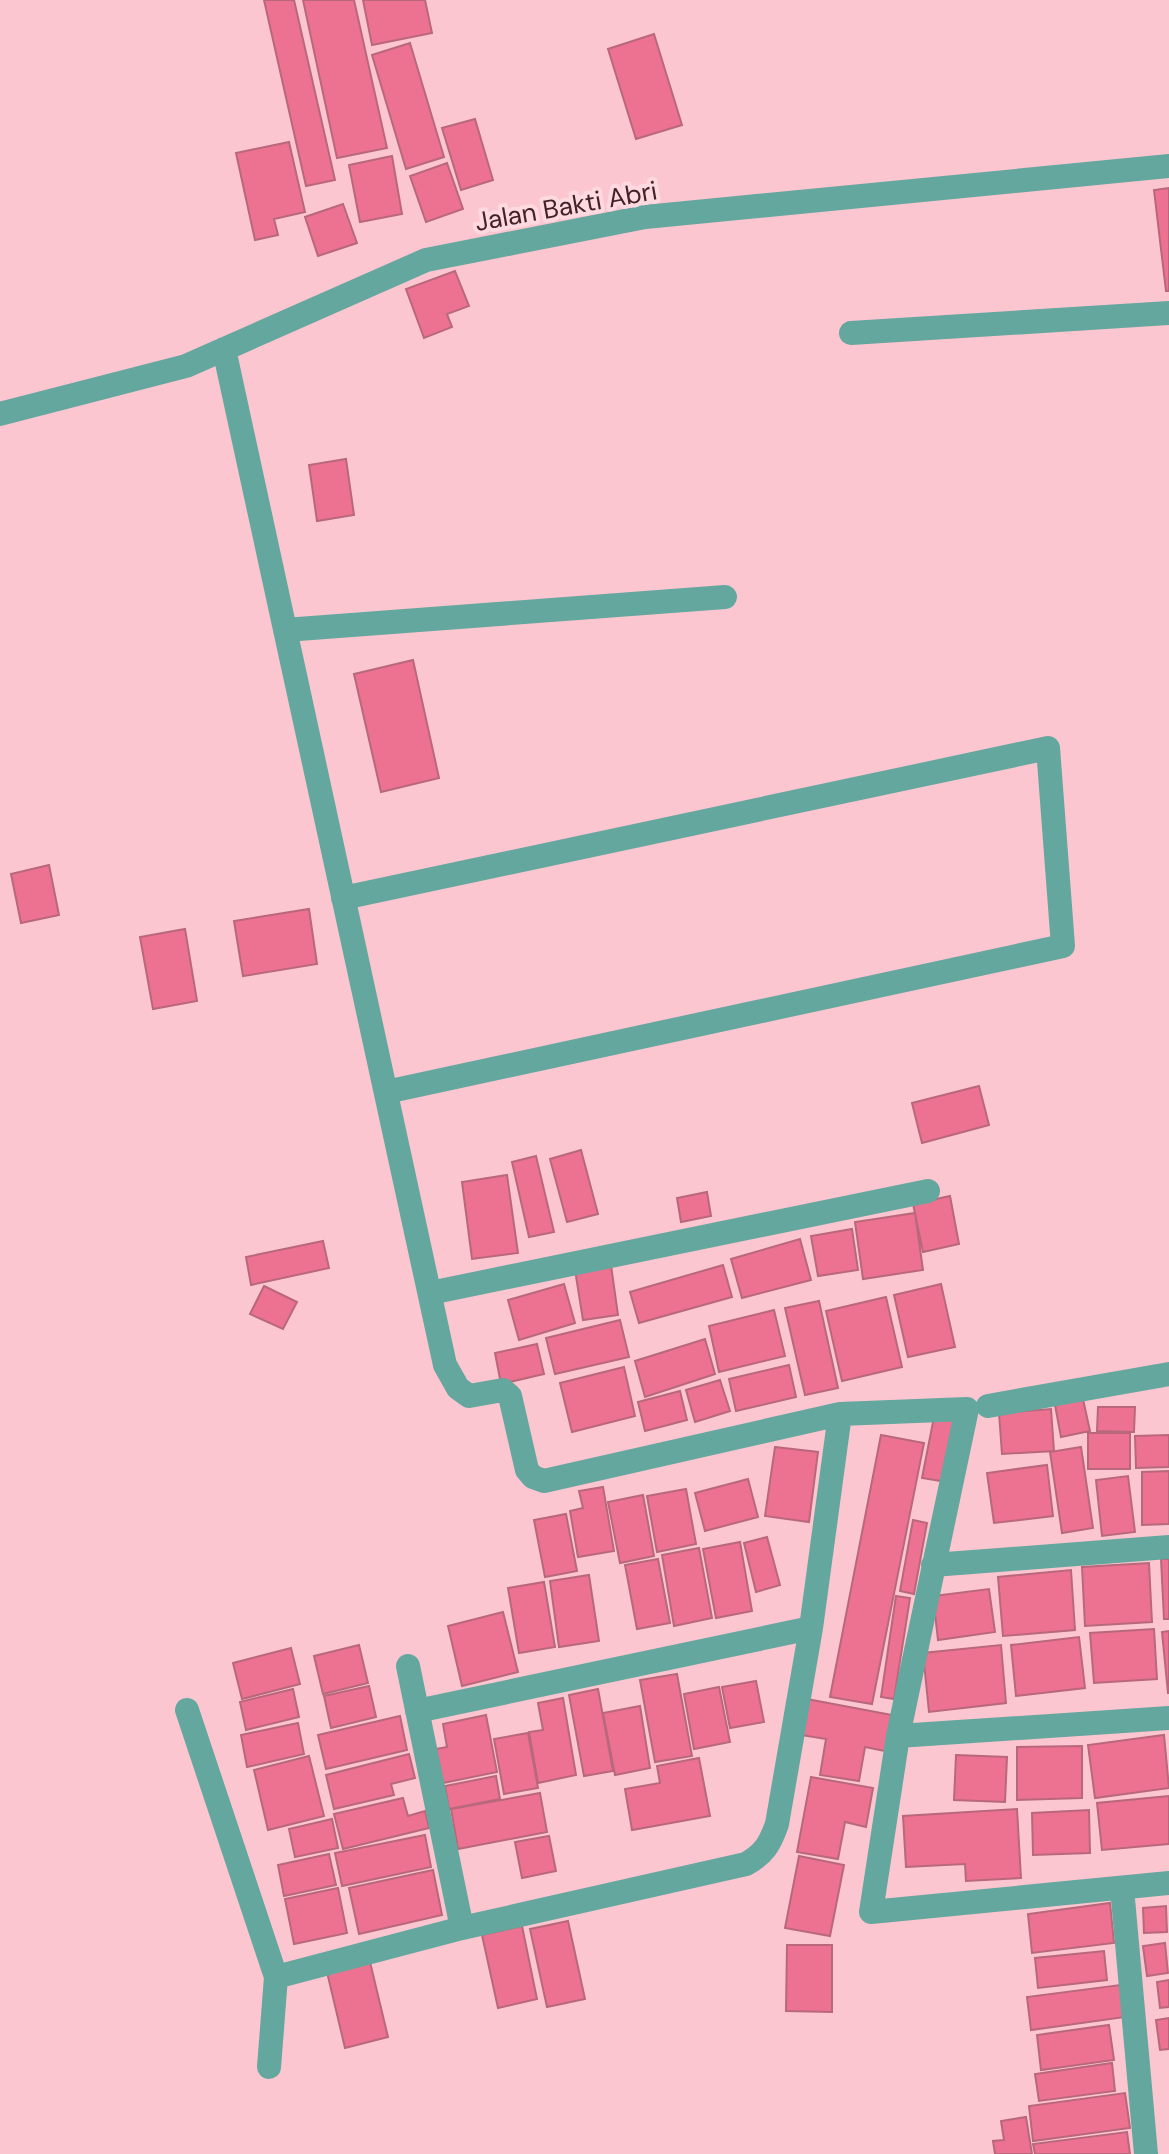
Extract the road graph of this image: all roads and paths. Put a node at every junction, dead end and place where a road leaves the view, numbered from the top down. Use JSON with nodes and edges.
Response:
{"nodes":[{"id":1,"x":1169,"y":166,"type":"edge"},
{"id":2,"x":1169,"y":313,"type":"edge"},
{"id":3,"x":851,"y":333,"type":"dead end"},
{"id":4,"x":224,"y":349,"type":"junction"},
{"id":5,"x":0,"y":414,"type":"edge"},
{"id":6,"x":725,"y":597,"type":"dead end"},
{"id":7,"x":285,"y":630,"type":"junction"},
{"id":8,"x":343,"y":898,"type":"junction"},
{"id":9,"x":386,"y":1092,"type":"junction"},
{"id":10,"x":928,"y":1191,"type":"dead end"},
{"id":11,"x":430,"y":1293,"type":"junction"},
{"id":12,"x":1169,"y":1374,"type":"edge"},
{"id":13,"x":988,"y":1406,"type":"dead end"},
{"id":14,"x":840,"y":1414,"type":"junction"},
{"id":15,"x":1169,"y":1547,"type":"edge"},
{"id":16,"x":933,"y":1565,"type":"junction"},
{"id":17,"x":811,"y":1628,"type":"junction"},
{"id":18,"x":408,"y":1666,"type":"dead end"},
{"id":19,"x":187,"y":1710,"type":"dead end"},
{"id":20,"x":417,"y":1711,"type":"junction"},
{"id":21,"x":1169,"y":1718,"type":"edge"},
{"id":22,"x":898,"y":1736,"type":"junction"},
{"id":23,"x":1169,"y":1883,"type":"edge"},
{"id":24,"x":1122,"y":1888,"type":"junction"},
{"id":25,"x":462,"y":1928,"type":"junction"},
{"id":26,"x":276,"y":1977,"type":"junction"},
{"id":27,"x":269,"y":2067,"type":"dead end"},
{"id":28,"x":1146,"y":2154,"type":"edge"}],
"edges":[{"from":1,"to":4,"type":"street","name":"Jalan Bakti Abri"},
{"from":2,"to":3,"type":"street"},
{"from":4,"to":5,"type":"street","name":"Jalan Bakti Abri"},
{"from":4,"to":7,"type":"street"},
{"from":6,"to":7,"type":"street"},
{"from":7,"to":8,"type":"street"},
{"from":8,"to":9,"type":"street"},
{"from":8,"to":9,"type":"street"},
{"from":9,"to":11,"type":"street"},
{"from":10,"to":11,"type":"street"},
{"from":11,"to":14,"type":"street"},
{"from":12,"to":13,"type":"street"},
{"from":14,"to":16,"type":"street"},
{"from":14,"to":17,"type":"street"},
{"from":15,"to":16,"type":"street"},
{"from":16,"to":22,"type":"street"},
{"from":17,"to":20,"type":"street"},
{"from":17,"to":25,"type":"street"},
{"from":18,"to":20,"type":"street"},
{"from":19,"to":26,"type":"street"},
{"from":20,"to":25,"type":"street"},
{"from":21,"to":22,"type":"street"},
{"from":22,"to":24,"type":"street"},
{"from":23,"to":24,"type":"street"},
{"from":24,"to":28,"type":"street"},
{"from":25,"to":26,"type":"street"},
{"from":26,"to":27,"type":"street"}]}
